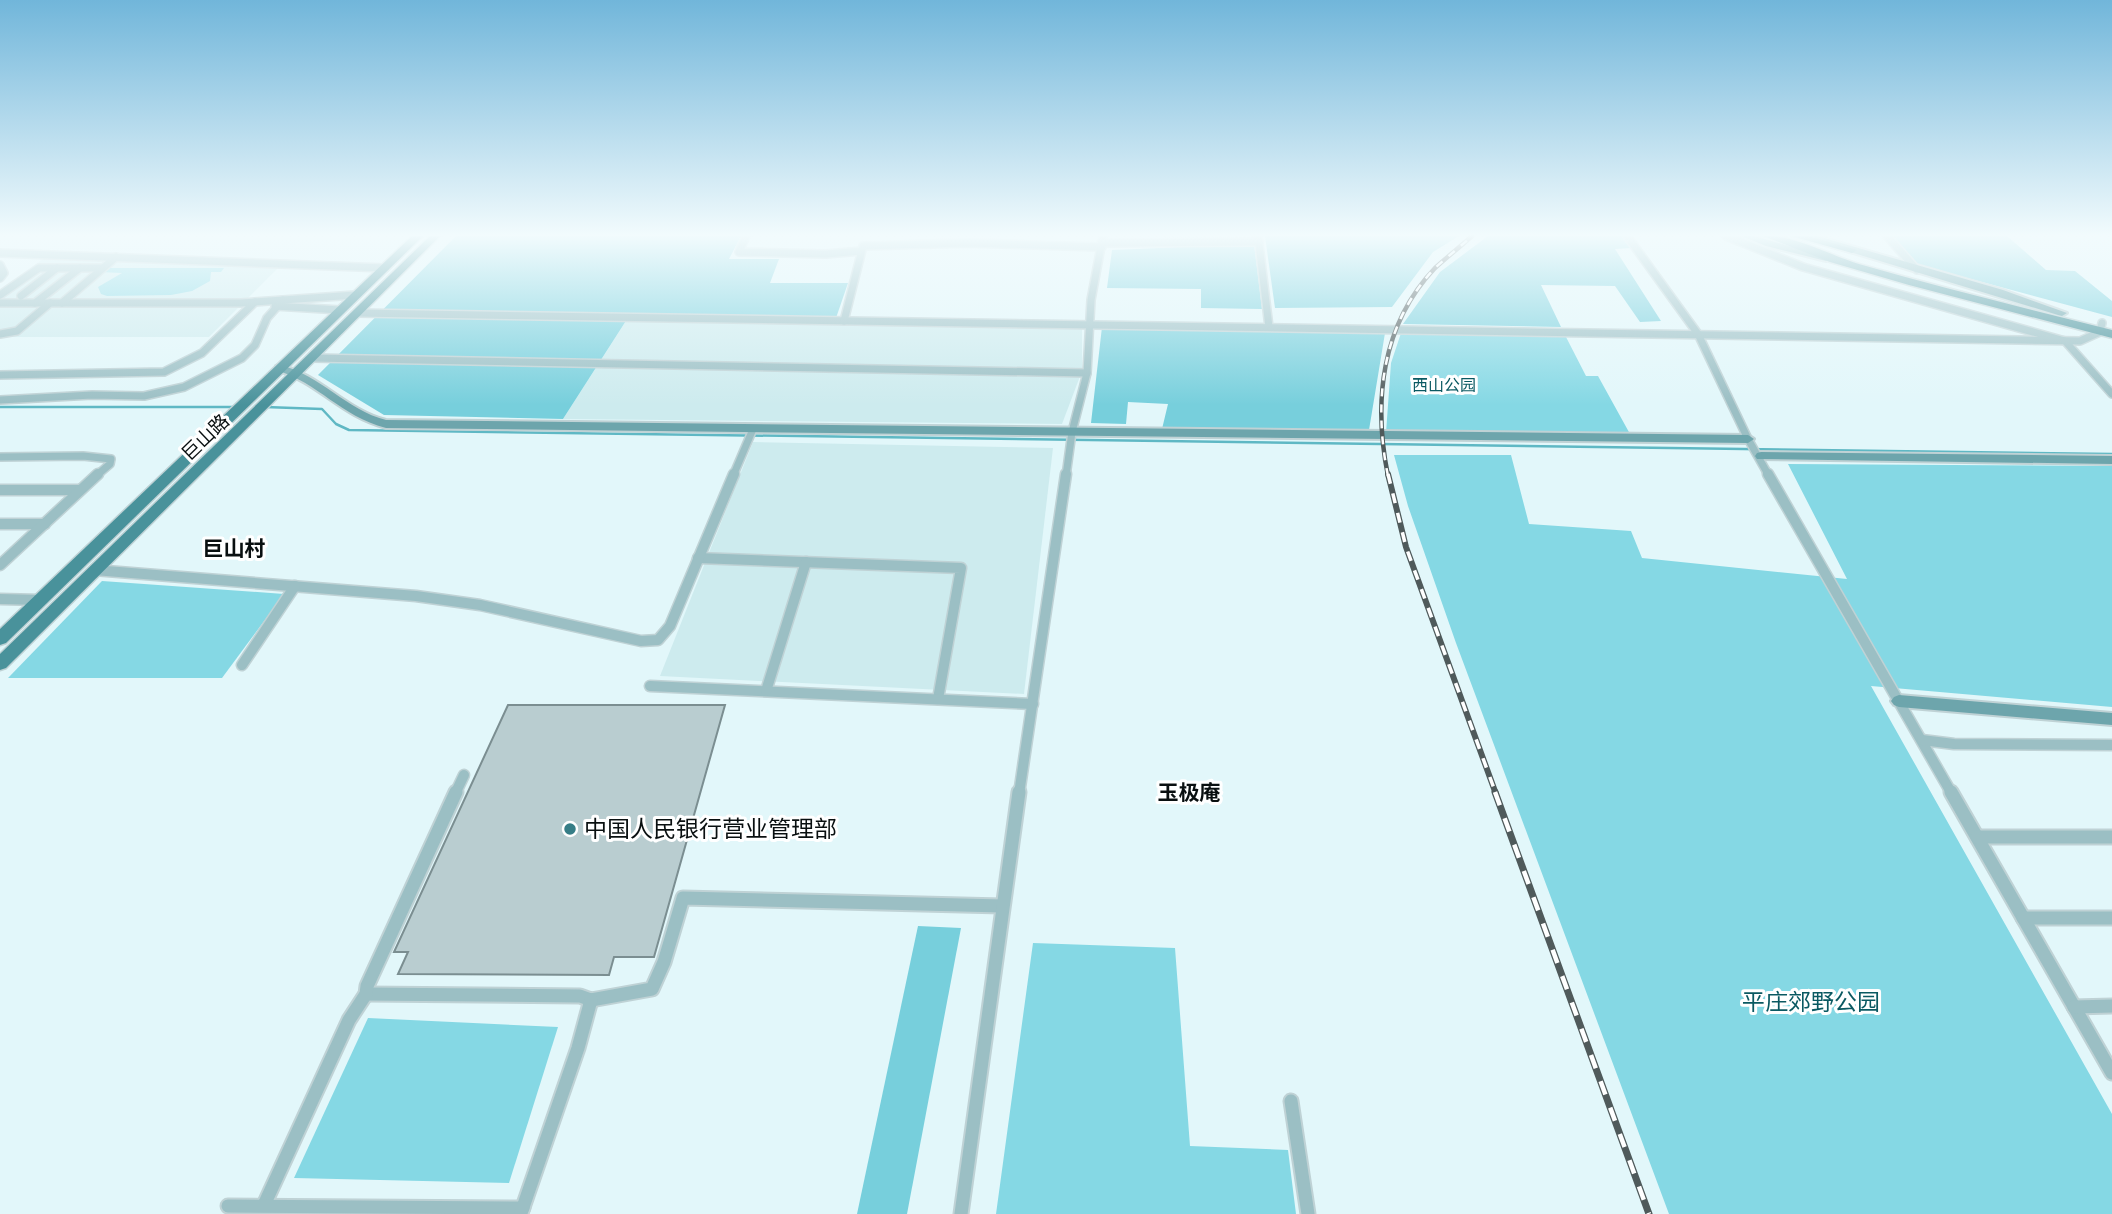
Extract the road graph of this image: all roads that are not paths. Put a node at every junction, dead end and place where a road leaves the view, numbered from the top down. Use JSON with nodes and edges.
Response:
{"nodes":[{"id":1,"x":25,"y":293,"type":"edge"},
{"id":2,"x":49,"y":293,"type":"edge"},
{"id":3,"x":74,"y":293,"type":"edge"},
{"id":4,"x":358,"y":293,"type":"edge"},
{"id":5,"x":378,"y":293,"type":"edge"},
{"id":6,"x":851,"y":293,"type":"edge"},
{"id":7,"x":1093,"y":293,"type":"edge"},
{"id":8,"x":1265,"y":293,"type":"edge"},
{"id":9,"x":1668,"y":293,"type":"edge"},
{"id":10,"x":1894,"y":293,"type":"edge"},
{"id":11,"x":1950,"y":293,"type":"edge"},
{"id":12,"x":1980,"y":293,"type":"edge"},
{"id":13,"x":2008,"y":293,"type":"edge"},
{"id":14,"x":355,"y":295,"type":"junction"},
{"id":15,"x":21,"y":296,"type":"dead end"},
{"id":16,"x":314,"y":297,"type":"junction"},
{"id":17,"x":255,"y":301,"type":"junction"},
{"id":18,"x":0,"y":303,"type":"edge"},
{"id":19,"x":35,"y":303,"type":"junction"},
{"id":20,"x":50,"y":303,"type":"junction"},
{"id":21,"x":62,"y":303,"type":"junction"},
{"id":22,"x":281,"y":303,"type":"junction"},
{"id":23,"x":307,"y":307,"type":"junction"},
{"id":24,"x":340,"y":310,"type":"junction"},
{"id":25,"x":358,"y":313,"type":"junction"},
{"id":26,"x":2062,"y":313,"type":"junction"},
{"id":27,"x":844,"y":321,"type":"junction"},
{"id":28,"x":1090,"y":324,"type":"junction"},
{"id":29,"x":1269,"y":327,"type":"junction"},
{"id":30,"x":2107,"y":329,"type":"edge"},
{"id":31,"x":0,"y":334,"type":"edge"},
{"id":32,"x":1698,"y":334,"type":"junction"},
{"id":33,"x":2066,"y":341,"type":"junction"},
{"id":34,"x":313,"y":358,"type":"junction"},
{"id":35,"x":280,"y":369,"type":"junction"},
{"id":36,"x":299,"y":371,"type":"junction"},
{"id":37,"x":1087,"y":373,"type":"junction"},
{"id":38,"x":0,"y":375,"type":"edge"},
{"id":39,"x":2112,"y":394,"type":"edge"},
{"id":40,"x":0,"y":400,"type":"edge"},
{"id":41,"x":753,"y":429,"type":"junction"},
{"id":42,"x":1071,"y":439,"type":"junction"},
{"id":43,"x":1748,"y":439,"type":"junction"},
{"id":44,"x":1760,"y":456,"type":"junction"},
{"id":45,"x":0,"y":457,"type":"edge"},
{"id":46,"x":2112,"y":460,"type":"edge"},
{"id":47,"x":0,"y":490,"type":"edge"},
{"id":48,"x":79,"y":490,"type":"junction"},
{"id":49,"x":0,"y":524,"type":"edge"},
{"id":50,"x":45,"y":524,"type":"junction"},
{"id":51,"x":698,"y":558,"type":"junction"},
{"id":52,"x":2,"y":561,"type":"edge"},
{"id":53,"x":806,"y":562,"type":"junction"},
{"id":54,"x":94,"y":570,"type":"junction"},
{"id":55,"x":295,"y":586,"type":"junction"},
{"id":56,"x":0,"y":599,"type":"edge"},
{"id":57,"x":40,"y":600,"type":"junction"},
{"id":58,"x":0,"y":639,"type":"edge"},
{"id":59,"x":0,"y":664,"type":"edge"},
{"id":60,"x":242,"y":665,"type":"dead end"},
{"id":61,"x":650,"y":686,"type":"dead end"},
{"id":62,"x":766,"y":691,"type":"junction"},
{"id":63,"x":937,"y":699,"type":"junction"},
{"id":64,"x":1899,"y":701,"type":"junction"},
{"id":65,"x":1033,"y":704,"type":"junction"},
{"id":66,"x":2112,"y":719,"type":"edge"},
{"id":67,"x":1922,"y":740,"type":"junction"},
{"id":68,"x":2112,"y":745,"type":"edge"},
{"id":69,"x":464,"y":775,"type":"dead end"},
{"id":70,"x":1978,"y":837,"type":"junction"},
{"id":71,"x":2112,"y":837,"type":"edge"},
{"id":72,"x":1002,"y":906,"type":"junction"},
{"id":73,"x":2023,"y":918,"type":"junction"},
{"id":74,"x":2112,"y":918,"type":"edge"},
{"id":75,"x":366,"y":994,"type":"junction"},
{"id":76,"x":591,"y":1000,"type":"junction"},
{"id":77,"x":2112,"y":1006,"type":"edge"},
{"id":78,"x":2074,"y":1007,"type":"junction"},
{"id":79,"x":2112,"y":1073,"type":"edge"},
{"id":80,"x":1292,"y":1101,"type":"dead end"},
{"id":81,"x":264,"y":1205,"type":"junction"},
{"id":82,"x":228,"y":1206,"type":"dead end"},
{"id":83,"x":522,"y":1211,"type":"edge"},
{"id":84,"x":961,"y":1214,"type":"edge"},
{"id":85,"x":1308,"y":1214,"type":"edge"}],
"edges":[{"from":1,"to":15,"type":"street"},
{"from":2,"to":19,"type":"street"},
{"from":3,"to":21,"type":"street"},
{"from":4,"to":14,"type":"main road","name":"巨山路"},
{"from":5,"to":25,"type":"main road","name":"巨山路"},
{"from":6,"to":27,"type":"street"},
{"from":7,"to":28,"type":"street"},
{"from":8,"to":29,"type":"street"},
{"from":9,"to":32,"type":"street"},
{"from":10,"to":33,"type":"street"},
{"from":11,"to":30,"type":"main road"},
{"from":12,"to":26,"type":"main road"},
{"from":13,"to":26,"type":"street"},
{"from":14,"to":16,"type":"street"},
{"from":14,"to":24,"type":"main road","name":"巨山路"},
{"from":16,"to":22,"type":"street"},
{"from":16,"to":23,"type":"street"},
{"from":17,"to":21,"type":"street"},
{"from":17,"to":22,"type":"street"},
{"from":17,"to":38,"type":"street"},
{"from":18,"to":19,"type":"street"},
{"from":19,"to":20,"type":"street"},
{"from":20,"to":21,"type":"street"},
{"from":20,"to":31,"type":"street"},
{"from":22,"to":23,"type":"street"},
{"from":22,"to":40,"type":"street"},
{"from":23,"to":24,"type":"street"},
{"from":24,"to":35,"type":"main road","name":"巨山路"},
{"from":25,"to":27,"type":"street"},
{"from":25,"to":34,"type":"main road","name":"巨山路"},
{"from":26,"to":30,"type":"main road"},
{"from":27,"to":28,"type":"street"},
{"from":28,"to":29,"type":"street"},
{"from":28,"to":37,"type":"street"},
{"from":29,"to":32,"type":"street"},
{"from":30,"to":33,"type":"street"},
{"from":32,"to":33,"type":"street"},
{"from":32,"to":43,"type":"street"},
{"from":33,"to":39,"type":"street"},
{"from":34,"to":36,"type":"main road","name":"巨山路"},
{"from":34,"to":37,"type":"street"},
{"from":35,"to":36,"type":"street"},
{"from":35,"to":57,"type":"main road","name":"巨山路"},
{"from":36,"to":41,"type":"street"},
{"from":36,"to":54,"type":"main road","name":"巨山路"},
{"from":37,"to":42,"type":"street"},
{"from":41,"to":42,"type":"street"},
{"from":41,"to":51,"type":"street"},
{"from":42,"to":43,"type":"street"},
{"from":42,"to":65,"type":"street"},
{"from":43,"to":44,"type":"street"},
{"from":44,"to":46,"type":"street"},
{"from":44,"to":64,"type":"street"},
{"from":45,"to":48,"type":"street"},
{"from":47,"to":48,"type":"street"},
{"from":48,"to":50,"type":"street"},
{"from":49,"to":50,"type":"street"},
{"from":50,"to":52,"type":"street"},
{"from":51,"to":53,"type":"street"},
{"from":51,"to":55,"type":"street"},
{"from":53,"to":62,"type":"street"},
{"from":53,"to":63,"type":"street"},
{"from":54,"to":55,"type":"street"},
{"from":54,"to":59,"type":"main road","name":"巨山路"},
{"from":55,"to":60,"type":"street"},
{"from":56,"to":57,"type":"street"},
{"from":57,"to":58,"type":"main road","name":"巨山路"},
{"from":61,"to":62,"type":"street"},
{"from":62,"to":63,"type":"street"},
{"from":63,"to":65,"type":"street"},
{"from":64,"to":66,"type":"street"},
{"from":64,"to":67,"type":"street"},
{"from":65,"to":72,"type":"street"},
{"from":67,"to":68,"type":"street"},
{"from":67,"to":70,"type":"street"},
{"from":69,"to":75,"type":"street"},
{"from":70,"to":71,"type":"street"},
{"from":70,"to":73,"type":"street"},
{"from":72,"to":76,"type":"street"},
{"from":72,"to":84,"type":"street"},
{"from":73,"to":74,"type":"street"},
{"from":73,"to":78,"type":"street"},
{"from":75,"to":76,"type":"street"},
{"from":75,"to":81,"type":"street"},
{"from":76,"to":83,"type":"street"},
{"from":77,"to":78,"type":"street"},
{"from":78,"to":79,"type":"street"},
{"from":80,"to":85,"type":"street"},
{"from":81,"to":82,"type":"street"},
{"from":81,"to":83,"type":"street"}]}
